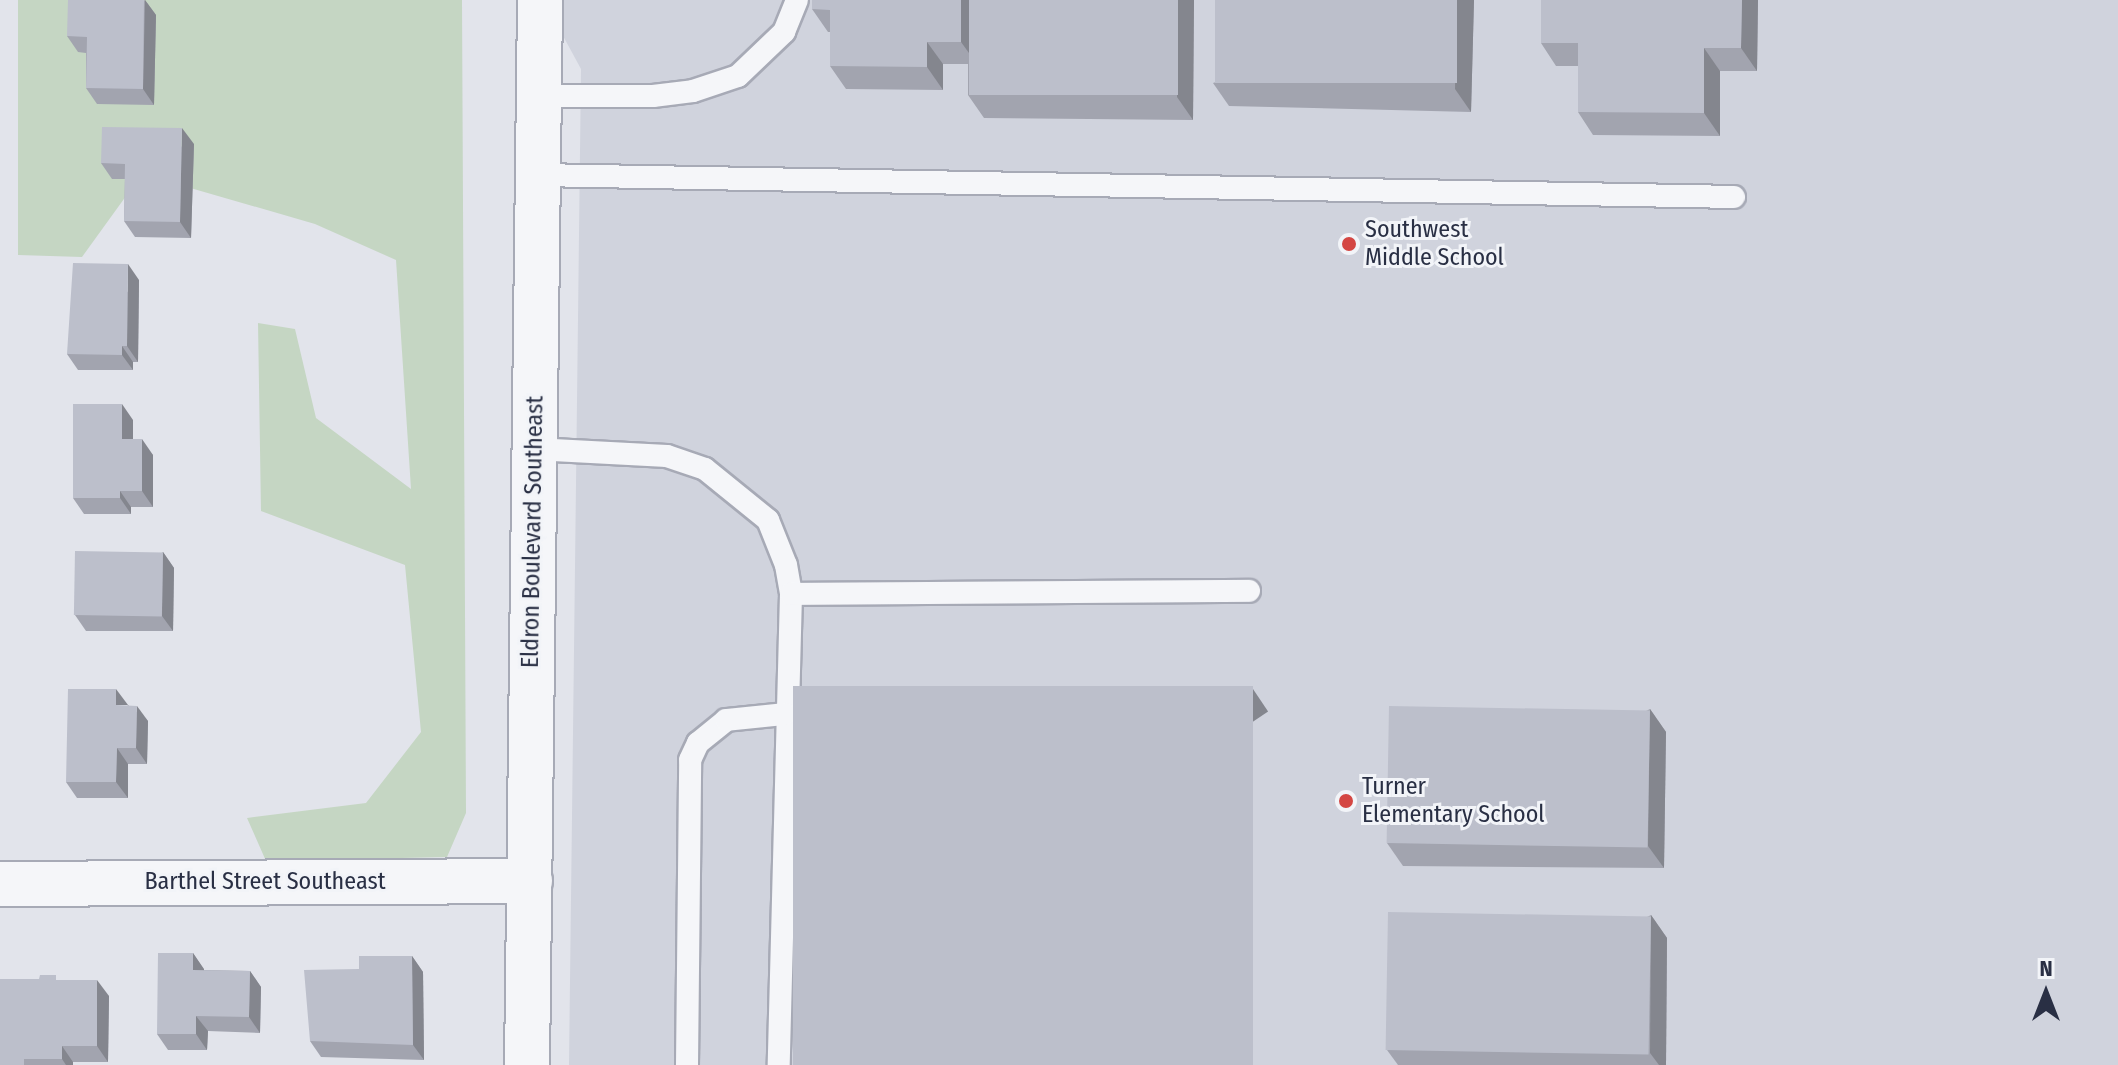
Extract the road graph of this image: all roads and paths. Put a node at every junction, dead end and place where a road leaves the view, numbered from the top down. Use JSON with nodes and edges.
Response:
{"nodes":[{"id":1,"x":540,"y":0,"type":"edge"},
{"id":2,"x":797,"y":0,"type":"edge"},
{"id":3,"x":539,"y":96,"type":"junction"},
{"id":4,"x":537,"y":175,"type":"junction"},
{"id":5,"x":1734,"y":197,"type":"dead end"},
{"id":6,"x":534,"y":449,"type":"junction"},
{"id":7,"x":1249,"y":591,"type":"dead end"},
{"id":8,"x":791,"y":594,"type":"junction"},
{"id":9,"x":785,"y":714,"type":"junction"},
{"id":10,"x":530,"y":881,"type":"junction"},
{"id":11,"x":0,"y":884,"type":"edge"},
{"id":12,"x":527,"y":1065,"type":"edge"},
{"id":13,"x":687,"y":1065,"type":"edge"},
{"id":14,"x":779,"y":1065,"type":"edge"}],
"edges":[{"from":1,"to":3,"type":"street","name":"Eldron Boulevard Southeast"},
{"from":2,"to":3,"type":"lane"},
{"from":3,"to":4,"type":"street","name":"Eldron Boulevard Southeast"},
{"from":4,"to":5,"type":"lane"},
{"from":4,"to":6,"type":"street","name":"Eldron Boulevard Southeast"},
{"from":6,"to":8,"type":"lane"},
{"from":6,"to":10,"type":"street","name":"Eldron Boulevard Southeast"},
{"from":7,"to":8,"type":"lane"},
{"from":8,"to":9,"type":"lane"},
{"from":9,"to":13,"type":"lane"},
{"from":9,"to":14,"type":"lane"},
{"from":10,"to":11,"type":"street","name":"Barthel Street Southeast"},
{"from":10,"to":12,"type":"street","name":"Eldron Boulevard Southeast"}]}
